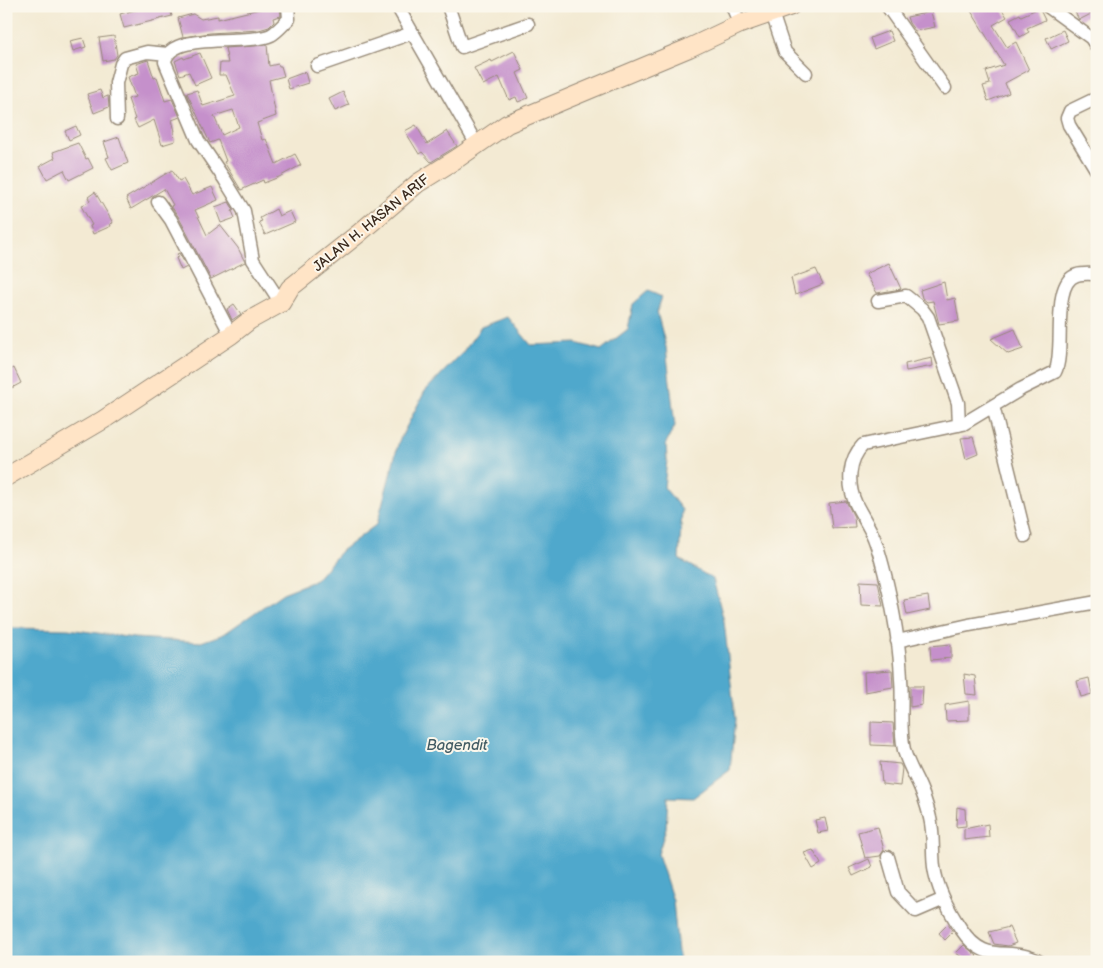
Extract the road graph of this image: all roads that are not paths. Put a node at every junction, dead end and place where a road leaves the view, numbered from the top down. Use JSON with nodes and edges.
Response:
{"nodes":[{"id":1,"x":288,"y":6,"type":"edge"},
{"id":2,"x":398,"y":6,"type":"edge"},
{"id":3,"x":732,"y":6,"type":"edge"},
{"id":4,"x":791,"y":6,"type":"edge"},
{"id":5,"x":888,"y":6,"type":"edge"},
{"id":6,"x":1047,"y":6,"type":"edge"},
{"id":7,"x":449,"y":7,"type":"edge"},
{"id":8,"x":772,"y":13,"type":"junction"},
{"id":9,"x":528,"y":24,"type":"dead end"},
{"id":10,"x":740,"y":24,"type":"junction"},
{"id":11,"x":412,"y":33,"type":"junction"},
{"id":12,"x":1097,"y":47,"type":"edge"},
{"id":13,"x":168,"y":54,"type":"junction"},
{"id":14,"x":317,"y":66,"type":"dead end"},
{"id":15,"x":806,"y":73,"type":"dead end"},
{"id":16,"x":945,"y":88,"type":"dead end"},
{"id":17,"x":1097,"y":98,"type":"edge"},
{"id":18,"x":117,"y":120,"type":"dead end"},
{"id":19,"x":477,"y":145,"type":"junction"},
{"id":20,"x":1097,"y":171,"type":"edge"},
{"id":21,"x":158,"y":202,"type":"dead end"},
{"id":22,"x":1097,"y":274,"type":"edge"},
{"id":23,"x":878,"y":301,"type":"dead end"},
{"id":24,"x":281,"y":303,"type":"junction"},
{"id":25,"x":231,"y":335,"type":"junction"},
{"id":26,"x":993,"y":406,"type":"junction"},
{"id":27,"x":959,"y":425,"type":"junction"},
{"id":28,"x":6,"y":477,"type":"edge"},
{"id":29,"x":1025,"y":536,"type":"dead end"},
{"id":30,"x":1097,"y":602,"type":"edge"},
{"id":31,"x":897,"y":641,"type":"junction"},
{"id":32,"x":888,"y":857,"type":"dead end"},
{"id":33,"x":944,"y":899,"type":"junction"},
{"id":34,"x":1040,"y":962,"type":"edge"}],
"edges":[{"from":1,"to":13,"type":"street"},
{"from":2,"to":11,"type":"street"},
{"from":3,"to":10,"type":"street"},
{"from":4,"to":8,"type":"main road","name":"JALAN H. HASAN ARIF"},
{"from":5,"to":16,"type":"street"},
{"from":6,"to":12,"type":"street"},
{"from":7,"to":9,"type":"street"},
{"from":8,"to":10,"type":"main road","name":"JALAN H. HASAN ARIF"},
{"from":8,"to":15,"type":"street"},
{"from":10,"to":19,"type":"main road","name":"JALAN H. HASAN ARIF"},
{"from":11,"to":14,"type":"street"},
{"from":11,"to":19,"type":"street"},
{"from":13,"to":18,"type":"street"},
{"from":13,"to":24,"type":"street"},
{"from":17,"to":20,"type":"street"},
{"from":19,"to":24,"type":"main road","name":"JALAN H. HASAN ARIF"},
{"from":21,"to":25,"type":"street"},
{"from":22,"to":26,"type":"street"},
{"from":23,"to":27,"type":"street"},
{"from":24,"to":25,"type":"main road","name":"JALAN H. HASAN ARIF"},
{"from":25,"to":28,"type":"main road","name":"JALAN H. HASAN ARIF"},
{"from":26,"to":27,"type":"street"},
{"from":26,"to":29,"type":"street"},
{"from":27,"to":31,"type":"street"},
{"from":30,"to":31,"type":"street"},
{"from":31,"to":33,"type":"street"},
{"from":32,"to":33,"type":"street"},
{"from":33,"to":34,"type":"street"}]}
